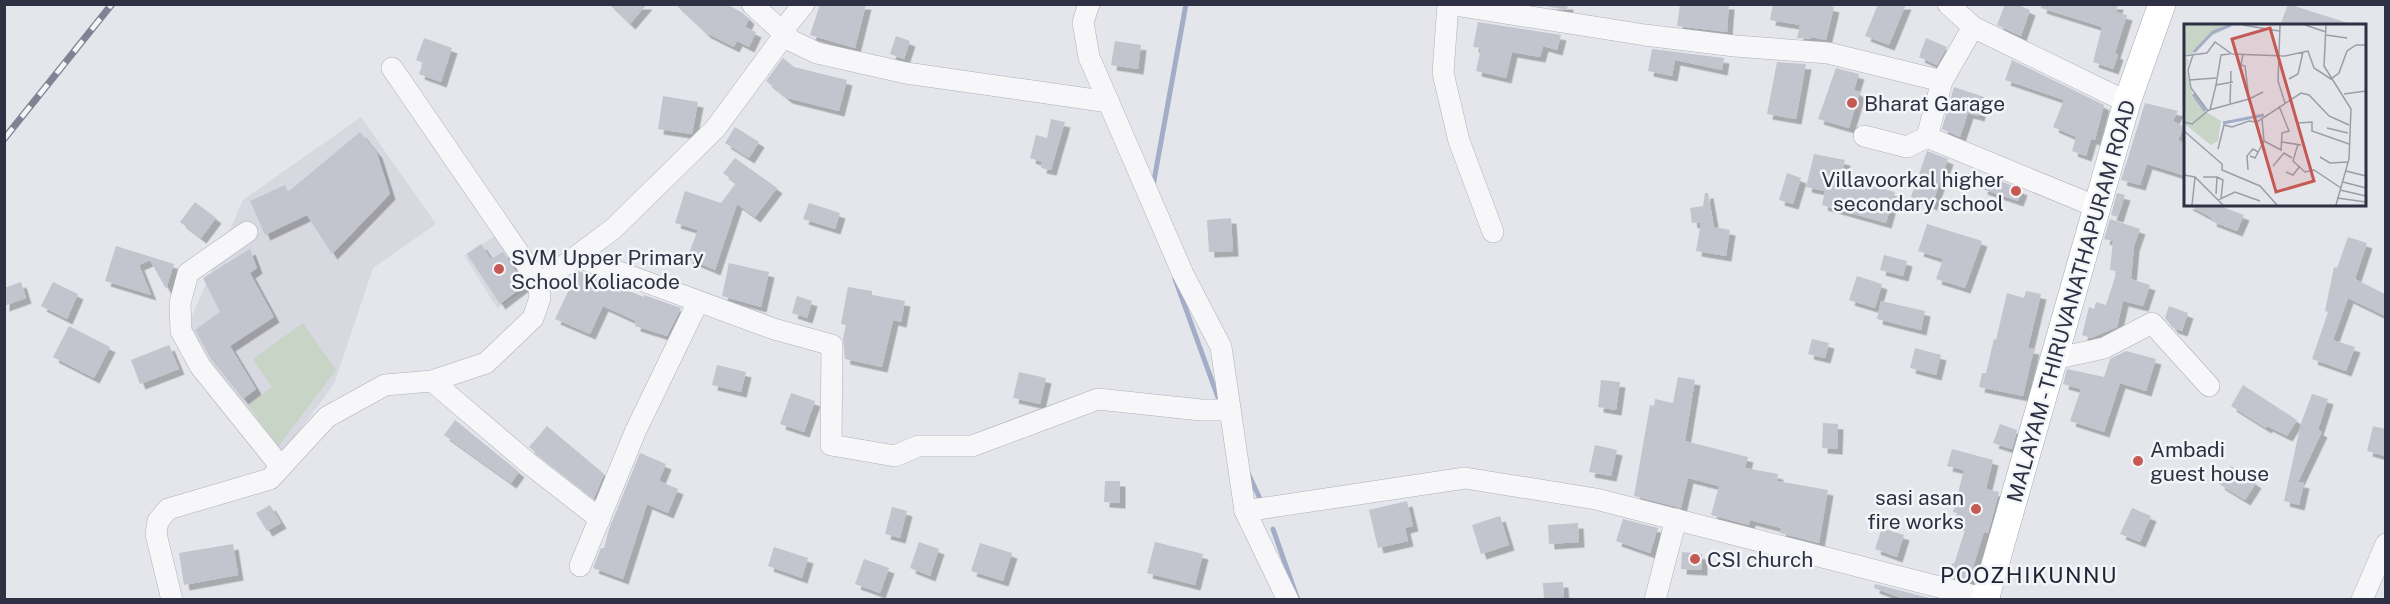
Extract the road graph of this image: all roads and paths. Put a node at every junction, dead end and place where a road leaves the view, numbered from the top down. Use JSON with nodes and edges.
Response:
{"nodes":[{"id":1,"x":752,"y":4,"type":"edge"},
{"id":2,"x":804,"y":4,"type":"edge"},
{"id":3,"x":1089,"y":4,"type":"edge"},
{"id":4,"x":1448,"y":4,"type":"edge"},
{"id":5,"x":1948,"y":4,"type":"edge"},
{"id":6,"x":2156,"y":6,"type":"edge"},
{"id":7,"x":1973,"y":27,"type":"junction"},
{"id":8,"x":784,"y":33,"type":"junction"},
{"id":9,"x":392,"y":68,"type":"dead end"},
{"id":10,"x":1942,"y":81,"type":"junction"},
{"id":11,"x":1109,"y":102,"type":"junction"},
{"id":12,"x":2127,"y":102,"type":"junction"},
{"id":13,"x":1864,"y":136,"type":"dead end"},
{"id":14,"x":1927,"y":136,"type":"junction"},
{"id":15,"x":2097,"y":207,"type":"junction"},
{"id":16,"x":247,"y":232,"type":"dead end"},
{"id":17,"x":1493,"y":232,"type":"dead end"},
{"id":18,"x":578,"y":257,"type":"junction"},
{"id":19,"x":538,"y":285,"type":"junction"},
{"id":20,"x":699,"y":302,"type":"junction"},
{"id":21,"x":2054,"y":359,"type":"junction"},
{"id":22,"x":432,"y":381,"type":"junction"},
{"id":23,"x":2209,"y":386,"type":"dead end"},
{"id":24,"x":1223,"y":410,"type":"junction"},
{"id":25,"x":281,"y":467,"type":"junction"},
{"id":26,"x":1245,"y":511,"type":"junction"},
{"id":27,"x":600,"y":519,"type":"junction"},
{"id":28,"x":1676,"y":519,"type":"junction"},
{"id":29,"x":2384,"y":550,"type":"edge"},
{"id":30,"x":580,"y":566,"type":"dead end"},
{"id":31,"x":1987,"y":599,"type":"edge"},
{"id":32,"x":172,"y":600,"type":"edge"},
{"id":33,"x":1288,"y":600,"type":"edge"},
{"id":34,"x":1656,"y":600,"type":"edge"},
{"id":35,"x":2361,"y":600,"type":"edge"}],
"edges":[{"from":1,"to":8,"type":"street"},
{"from":2,"to":8,"type":"street"},
{"from":3,"to":11,"type":"street"},
{"from":4,"to":10,"type":"street"},
{"from":4,"to":17,"type":"street"},
{"from":5,"to":7,"type":"street"},
{"from":6,"to":12,"type":"main road","name":"MALAYAM - THIRUVANATHAPURAM ROAD"},
{"from":7,"to":10,"type":"street"},
{"from":7,"to":12,"type":"street"},
{"from":8,"to":11,"type":"street"},
{"from":8,"to":18,"type":"street"},
{"from":9,"to":19,"type":"street"},
{"from":10,"to":14,"type":"street"},
{"from":11,"to":24,"type":"street"},
{"from":12,"to":15,"type":"main road","name":"MALAYAM - THIRUVANATHAPURAM ROAD"},
{"from":13,"to":14,"type":"street"},
{"from":14,"to":15,"type":"street"},
{"from":15,"to":21,"type":"main road","name":"MALAYAM - THIRUVANATHAPURAM ROAD"},
{"from":16,"to":25,"type":"street"},
{"from":18,"to":19,"type":"street"},
{"from":18,"to":20,"type":"street"},
{"from":19,"to":22,"type":"street"},
{"from":20,"to":24,"type":"street"},
{"from":20,"to":27,"type":"street"},
{"from":21,"to":23,"type":"street"},
{"from":21,"to":31,"type":"main road","name":"MALAYAM - THIRUVANATHAPURAM ROAD"},
{"from":22,"to":25,"type":"street"},
{"from":22,"to":27,"type":"street"},
{"from":24,"to":26,"type":"street"},
{"from":25,"to":32,"type":"street"},
{"from":26,"to":28,"type":"street"},
{"from":26,"to":33,"type":"street"},
{"from":27,"to":30,"type":"street"},
{"from":28,"to":31,"type":"street"},
{"from":28,"to":34,"type":"street"},
{"from":29,"to":35,"type":"street"}]}
